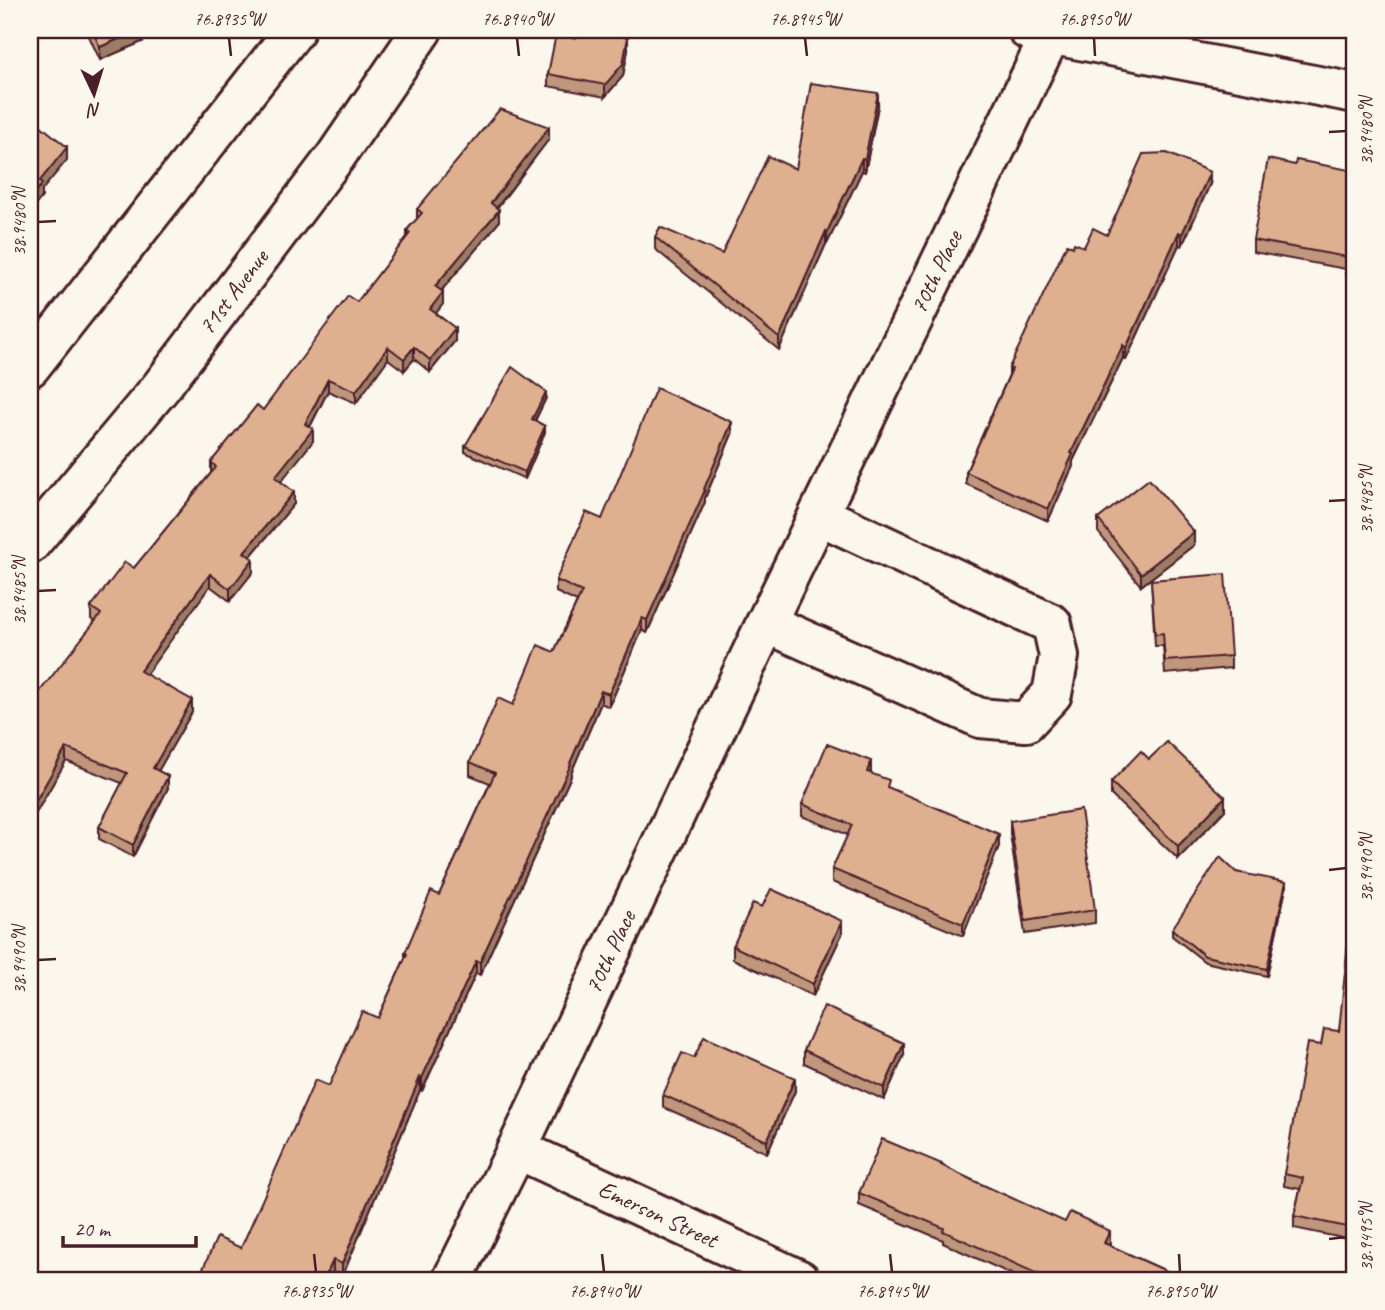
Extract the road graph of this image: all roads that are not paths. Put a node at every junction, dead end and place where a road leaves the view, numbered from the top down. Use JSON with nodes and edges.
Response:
{"nodes":[{"id":1,"x":295,"y":30,"type":"edge"},
{"id":2,"x":422,"y":30,"type":"edge"},
{"id":3,"x":1043,"y":31,"type":"edge"},
{"id":4,"x":1355,"y":93,"type":"edge"},
{"id":5,"x":30,"y":367,"type":"edge"},
{"id":6,"x":819,"y":515,"type":"junction"},
{"id":7,"x":30,"y":544,"type":"edge"},
{"id":8,"x":766,"y":624,"type":"junction"},
{"id":9,"x":517,"y":1149,"type":"junction"},
{"id":10,"x":452,"y":1280,"type":"edge"},
{"id":11,"x":800,"y":1280,"type":"edge"}],
"edges":[{"from":1,"to":5,"type":"street"},
{"from":2,"to":7,"type":"street","name":"71st Avenue"},
{"from":3,"to":4,"type":"street"},
{"from":3,"to":6,"type":"street","name":"70th Place"},
{"from":6,"to":8,"type":"street","name":"70th Place"},
{"from":6,"to":8,"type":"street"},
{"from":8,"to":9,"type":"street","name":"70th Place"},
{"from":9,"to":10,"type":"street","name":"70th Place"},
{"from":9,"to":11,"type":"street","name":"Emerson Street"}]}
